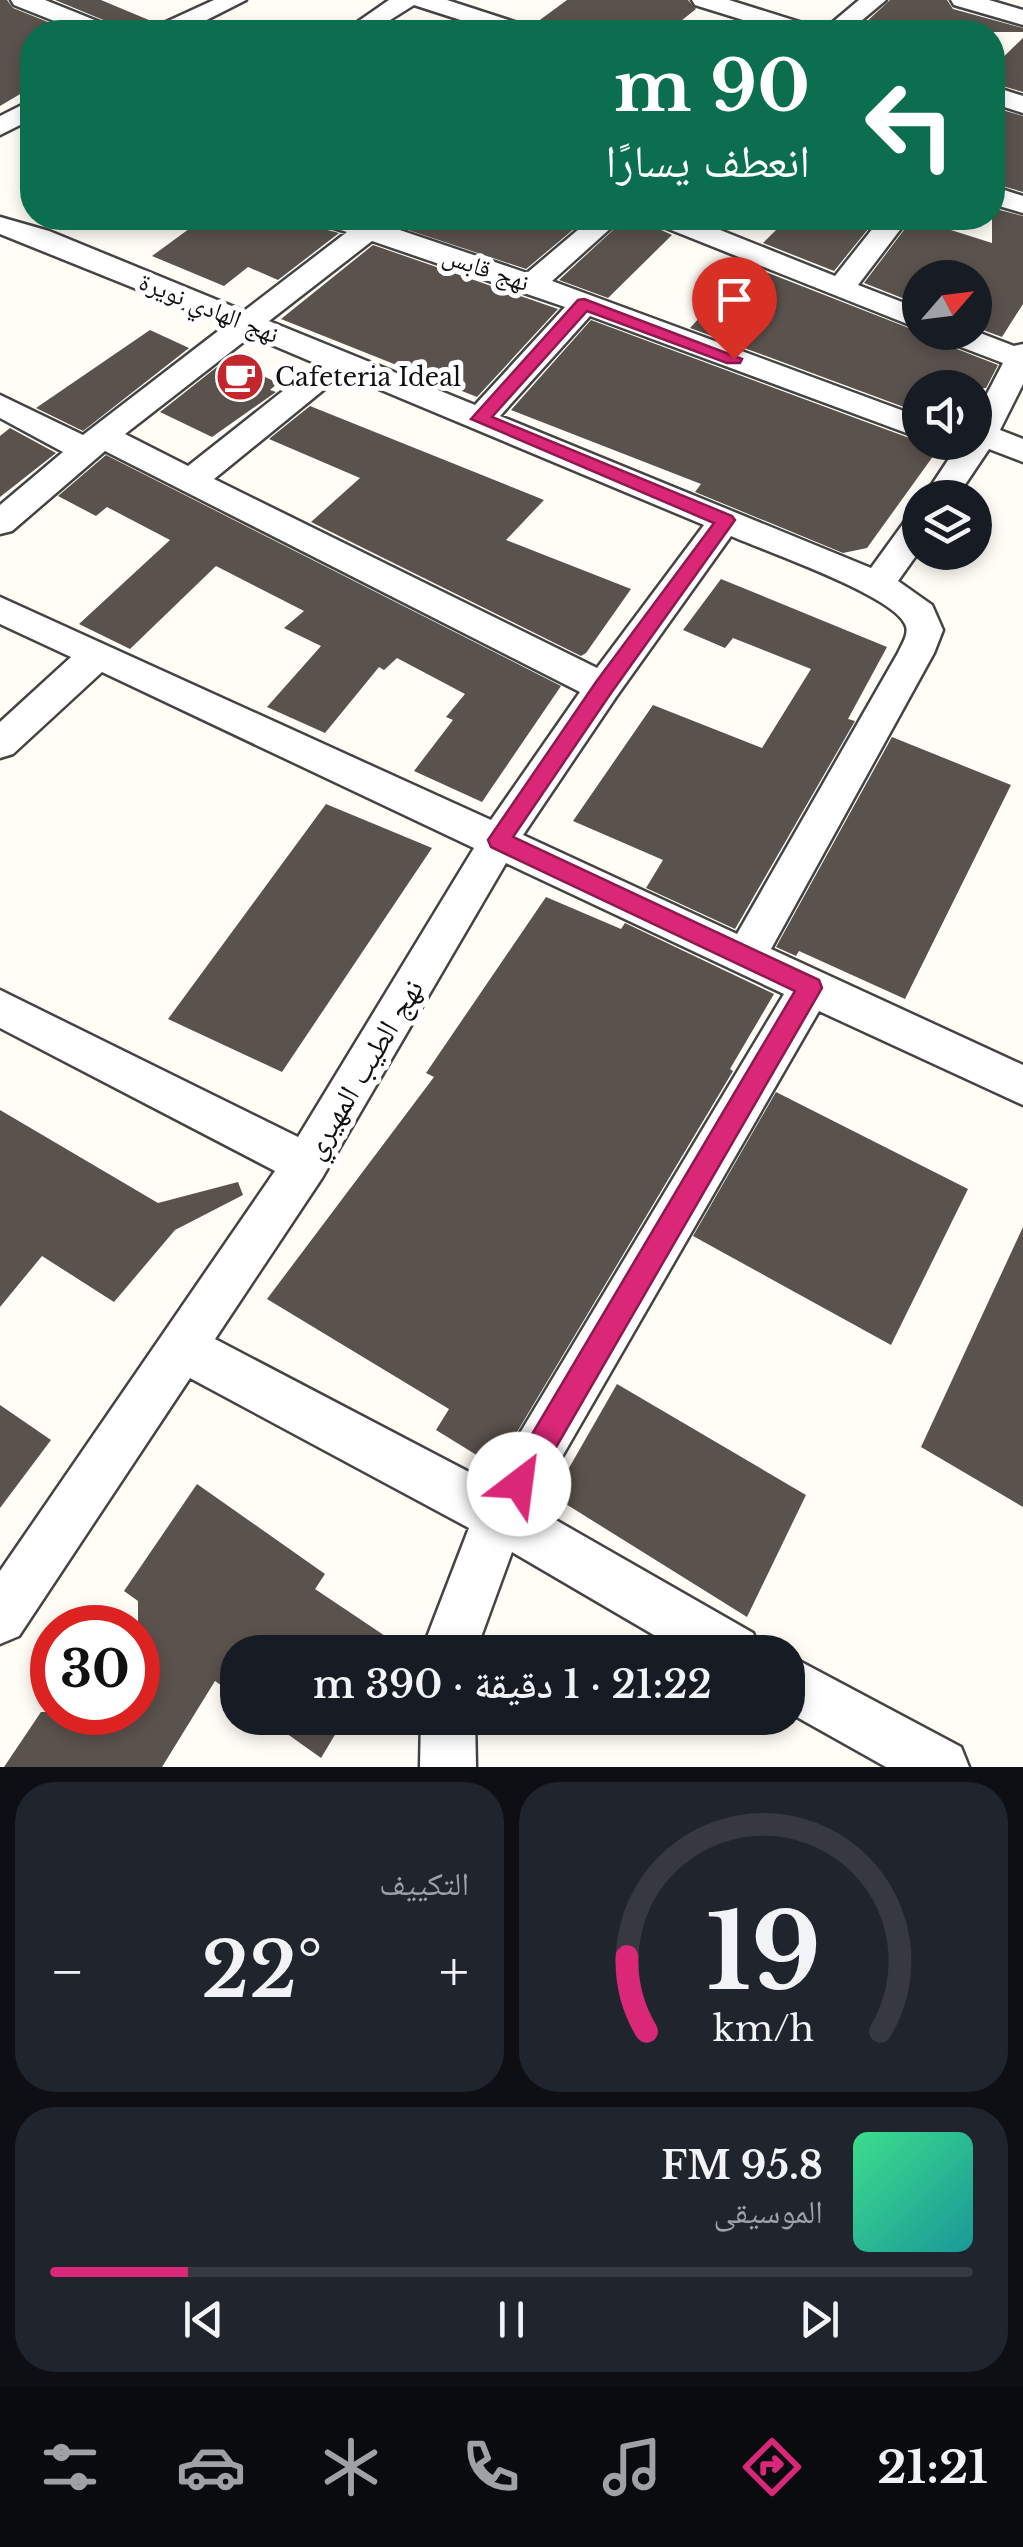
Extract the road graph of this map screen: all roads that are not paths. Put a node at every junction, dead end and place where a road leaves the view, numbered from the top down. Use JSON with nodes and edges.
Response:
{"nodes":[{"id":1,"x":23,"y":0,"type":"edge"},
{"id":2,"x":229,"y":0,"type":"edge"},
{"id":3,"x":406,"y":0,"type":"edge"},
{"id":4,"x":422,"y":0,"type":"edge"},
{"id":5,"x":704,"y":0,"type":"edge"},
{"id":6,"x":874,"y":0,"type":"edge"},
{"id":7,"x":963,"y":0,"type":"edge"},
{"id":8,"x":1023,"y":18,"type":"edge"},
{"id":9,"x":73,"y":20,"type":"edge"},
{"id":10,"x":188,"y":20,"type":"edge"},
{"id":11,"x":374,"y":20,"type":"edge"},
{"id":12,"x":484,"y":20,"type":"edge"},
{"id":13,"x":768,"y":20,"type":"edge"},
{"id":14,"x":848,"y":20,"type":"edge"},
{"id":15,"x":0,"y":226,"type":"edge"},
{"id":16,"x":51,"y":230,"type":"edge"},
{"id":17,"x":368,"y":230,"type":"edge"},
{"id":18,"x":372,"y":230,"type":"edge"},
{"id":19,"x":594,"y":230,"type":"edge"},
{"id":20,"x":695,"y":230,"type":"edge"},
{"id":21,"x":886,"y":230,"type":"edge"},
{"id":22,"x":40,"y":237,"type":"junction"},
{"id":23,"x":0,"y":253,"type":"edge"},
{"id":24,"x":532,"y":284,"type":"junction"},
{"id":25,"x":840,"y":289,"type":"junction"},
{"id":26,"x":584,"y":304,"type":"junction"},
{"id":27,"x":902,"y":313,"type":"edge"},
{"id":28,"x":246,"y":323,"type":"junction"},
{"id":29,"x":992,"y":346,"type":"edge"},
{"id":30,"x":1021,"y":356,"type":"edge"},
{"id":31,"x":340,"y":361,"type":"junction"},
{"id":32,"x":0,"y":405,"type":"edge"},
{"id":33,"x":992,"y":407,"type":"edge"},
{"id":34,"x":480,"y":419,"type":"junction"},
{"id":35,"x":902,"y":421,"type":"edge"},
{"id":36,"x":94,"y":443,"type":"junction"},
{"id":37,"x":992,"y":446,"type":"edge"},
{"id":38,"x":1023,"y":451,"type":"edge"},
{"id":39,"x":191,"y":480,"type":"junction"},
{"id":40,"x":726,"y":520,"type":"junction"},
{"id":41,"x":0,"y":523,"type":"edge"},
{"id":42,"x":902,"y":550,"type":"edge"},
{"id":43,"x":878,"y":584,"type":"junction"},
{"id":44,"x":0,"y":609,"type":"edge"},
{"id":45,"x":98,"y":654,"type":"junction"},
{"id":46,"x":603,"y":687,"type":"junction"},
{"id":47,"x":0,"y":744,"type":"edge"},
{"id":48,"x":499,"y":840,"type":"junction"},
{"id":49,"x":746,"y":956,"type":"junction"},
{"id":50,"x":810,"y":988,"type":"junction"},
{"id":51,"x":0,"y":1008,"type":"edge"},
{"id":52,"x":1023,"y":1086,"type":"edge"},
{"id":53,"x":306,"y":1164,"type":"junction"},
{"id":54,"x":181,"y":1347,"type":"junction"},
{"id":55,"x":500,"y":1516,"type":"junction"},
{"id":56,"x":0,"y":1616,"type":"edge"},
{"id":57,"x":455,"y":1635,"type":"edge"},
{"id":58,"x":705,"y":1635,"type":"edge"},
{"id":59,"x":805,"y":1692,"type":"edge"},
{"id":60,"x":448,"y":1735,"type":"edge"},
{"id":61,"x":448,"y":1767,"type":"edge"},
{"id":62,"x":940,"y":1767,"type":"edge"}],
"edges":[{"from":1,"to":9,"type":"street"},
{"from":2,"to":10,"type":"street"},
{"from":3,"to":11,"type":"street"},
{"from":4,"to":12,"type":"street"},
{"from":5,"to":13,"type":"street"},
{"from":6,"to":14,"type":"street"},
{"from":7,"to":8,"type":"street"},
{"from":15,"to":22,"type":"street","name":"نهج الهادي نويرة"},
{"from":16,"to":22,"type":"street"},
{"from":17,"to":28,"type":"street"},
{"from":18,"to":24,"type":"street","name":"نهج قابس"},
{"from":19,"to":24,"type":"street"},
{"from":20,"to":25,"type":"street"},
{"from":21,"to":25,"type":"street"},
{"from":22,"to":23,"type":"street"},
{"from":22,"to":28,"type":"street","name":"نهج الهادي نويرة"},
{"from":24,"to":26,"type":"street","name":"نهج قابس"},
{"from":25,"to":27,"type":"street"},
{"from":26,"to":34,"type":"street"},
{"from":26,"to":35,"type":"street","name":"نهج قابس"},
{"from":28,"to":31,"type":"street","name":"نهج الهادي نويرة"},
{"from":28,"to":36,"type":"street"},
{"from":29,"to":30,"type":"street"},
{"from":30,"to":33,"type":"street"},
{"from":31,"to":34,"type":"street","name":"نهج الهادي نويرة"},
{"from":31,"to":39,"type":"street"},
{"from":32,"to":36,"type":"street"},
{"from":34,"to":40,"type":"street","name":"نهج الهادي نويرة"},
{"from":36,"to":39,"type":"street"},
{"from":36,"to":41,"type":"street"},
{"from":37,"to":38,"type":"street"},
{"from":39,"to":46,"type":"street"},
{"from":40,"to":43,"type":"street","name":"نهج الهادي نويرة"},
{"from":40,"to":46,"type":"street","name":"نهج الطيب المهيري"},
{"from":42,"to":43,"type":"street"},
{"from":43,"to":49,"type":"street","name":"نهج الهادي نويرة"},
{"from":44,"to":45,"type":"street"},
{"from":45,"to":47,"type":"street"},
{"from":45,"to":48,"type":"street"},
{"from":46,"to":48,"type":"street","name":"نهج الطيب المهيري"},
{"from":48,"to":49,"type":"street"},
{"from":48,"to":53,"type":"street","name":"نهج الطيب المهيري"},
{"from":49,"to":50,"type":"street"},
{"from":50,"to":52,"type":"street"},
{"from":50,"to":55,"type":"street"},
{"from":51,"to":53,"type":"street"},
{"from":53,"to":54,"type":"street","name":"نهج الطيب المهيري"},
{"from":54,"to":55,"type":"street"},
{"from":54,"to":56,"type":"street","name":"نهج الطيب المهيري"},
{"from":55,"to":57,"type":"street"},
{"from":55,"to":58,"type":"street"},
{"from":59,"to":62,"type":"street"},
{"from":60,"to":61,"type":"street"}]}
